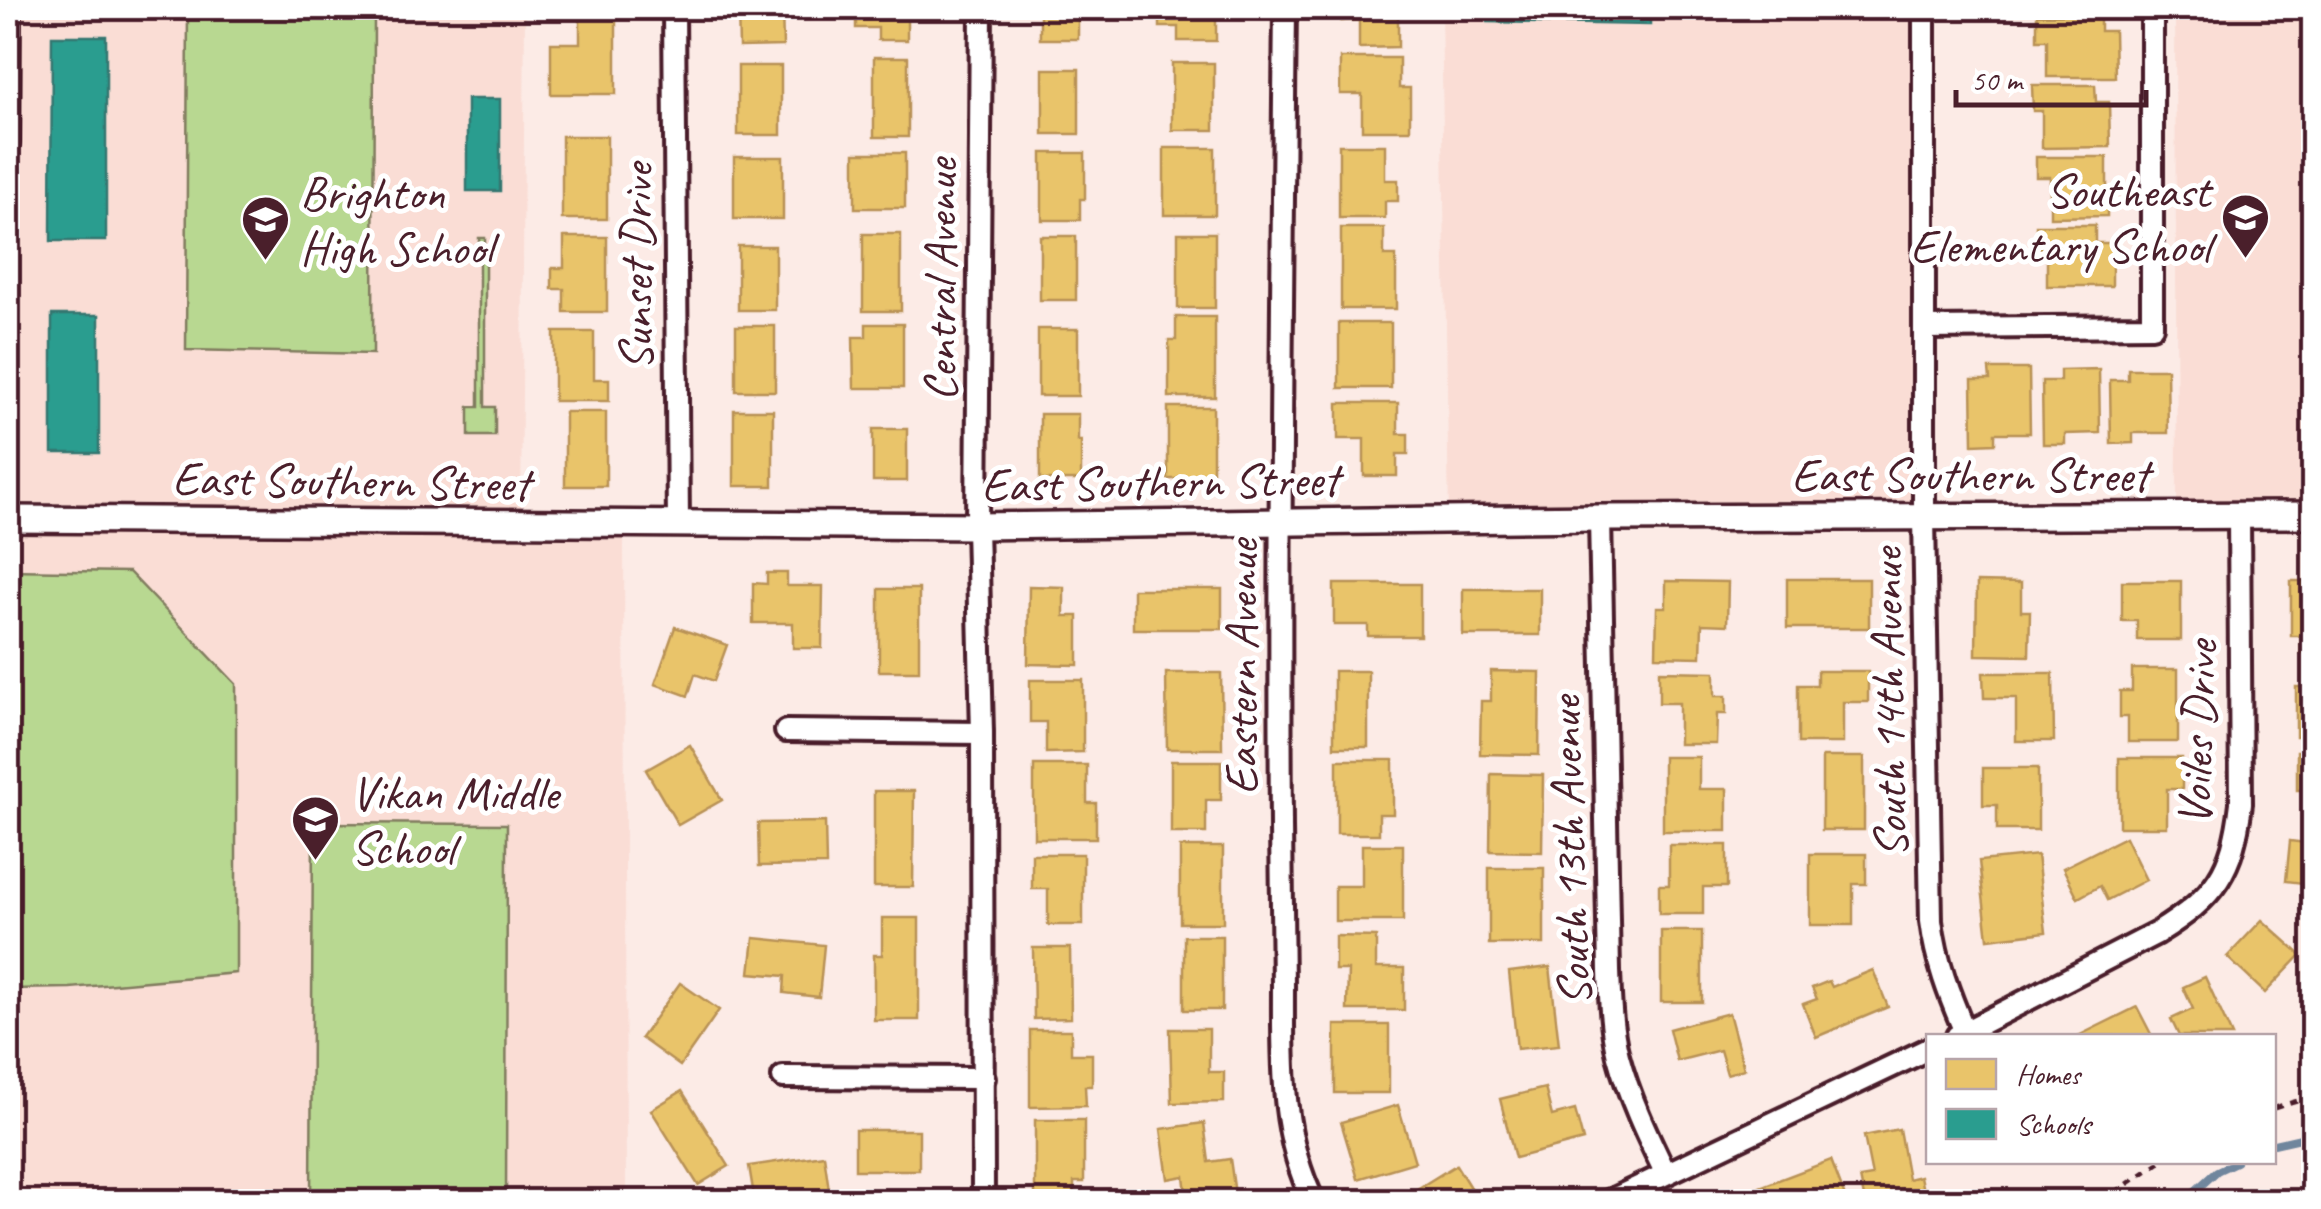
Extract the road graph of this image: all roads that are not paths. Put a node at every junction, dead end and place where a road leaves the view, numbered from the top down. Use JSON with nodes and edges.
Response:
{"nodes":[{"id":1,"x":10,"y":8,"type":"edge"},
{"id":2,"x":674,"y":8,"type":"edge"},
{"id":3,"x":981,"y":8,"type":"edge"},
{"id":4,"x":1285,"y":8,"type":"edge"},
{"id":5,"x":1924,"y":8,"type":"edge"},
{"id":6,"x":2152,"y":8,"type":"edge"},
{"id":7,"x":8,"y":143,"type":"edge"},
{"id":8,"x":1924,"y":328,"type":"junction"},
{"id":9,"x":2314,"y":515,"type":"edge"},
{"id":10,"x":2238,"y":516,"type":"junction"},
{"id":11,"x":1924,"y":517,"type":"junction"},
{"id":12,"x":1600,"y":518,"type":"junction"},
{"id":13,"x":8,"y":519,"type":"edge"},
{"id":14,"x":1279,"y":522,"type":"junction"},
{"id":15,"x":678,"y":525,"type":"junction"},
{"id":16,"x":977,"y":526,"type":"junction"},
{"id":17,"x":786,"y":731,"type":"dead end"},
{"id":18,"x":982,"y":733,"type":"junction"},
{"id":19,"x":1960,"y":1034,"type":"edge"},
{"id":20,"x":1926,"y":1050,"type":"edge"},
{"id":21,"x":783,"y":1077,"type":"dead end"},
{"id":22,"x":984,"y":1078,"type":"junction"},
{"id":23,"x":1665,"y":1172,"type":"junction"},
{"id":24,"x":983,"y":1202,"type":"edge"},
{"id":25,"x":1314,"y":1202,"type":"edge"},
{"id":26,"x":1607,"y":1202,"type":"edge"}],
"edges":[{"from":1,"to":7,"type":"street"},
{"from":2,"to":15,"type":"street","name":"Sunset Drive"},
{"from":3,"to":16,"type":"street","name":"Central Avenue"},
{"from":4,"to":14,"type":"street","name":"Eastern Avenue"},
{"from":5,"to":8,"type":"street","name":"South 14th Avenue"},
{"from":6,"to":8,"type":"street"},
{"from":8,"to":11,"type":"street","name":"South 14th Avenue"},
{"from":9,"to":10,"type":"street","name":"East Southern Street"},
{"from":10,"to":11,"type":"street","name":"East Southern Street"},
{"from":10,"to":19,"type":"street","name":"Voiles Drive"},
{"from":11,"to":12,"type":"street","name":"East Southern Street"},
{"from":11,"to":19,"type":"street","name":"South 14th Avenue"},
{"from":12,"to":14,"type":"street","name":"East Southern Street"},
{"from":12,"to":23,"type":"street","name":"South 13th Avenue"},
{"from":13,"to":15,"type":"street","name":"East Southern Street"},
{"from":14,"to":16,"type":"street","name":"East Southern Street"},
{"from":14,"to":25,"type":"street","name":"Eastern Avenue"},
{"from":15,"to":16,"type":"street","name":"East Southern Street"},
{"from":16,"to":18,"type":"street","name":"Central Avenue"},
{"from":17,"to":18,"type":"street"},
{"from":18,"to":22,"type":"street","name":"Central Avenue"},
{"from":20,"to":23,"type":"street"},
{"from":21,"to":22,"type":"street"},
{"from":22,"to":24,"type":"street","name":"Central Avenue"},
{"from":23,"to":26,"type":"street"}]}
